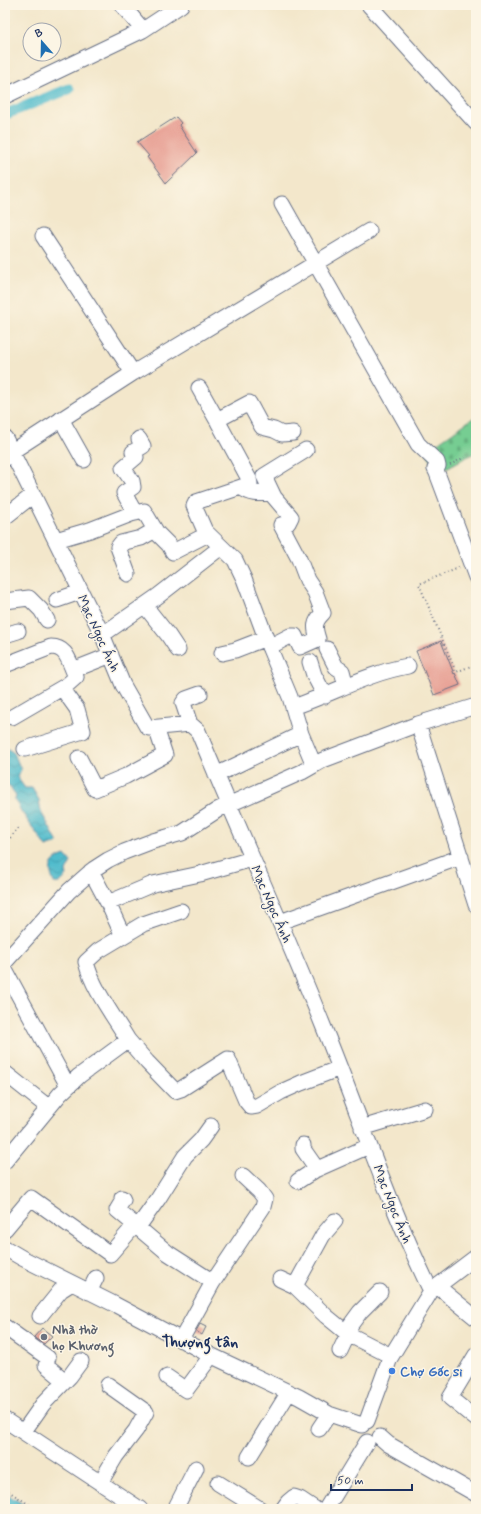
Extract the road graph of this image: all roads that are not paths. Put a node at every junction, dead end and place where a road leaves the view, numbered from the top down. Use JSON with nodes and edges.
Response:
{"nodes":[{"id":1,"x":122,"y":5,"type":"edge"},
{"id":2,"x":181,"y":5,"type":"edge"},
{"id":3,"x":369,"y":5,"type":"edge"},
{"id":4,"x":143,"y":30,"type":"junction"},
{"id":5,"x":5,"y":96,"type":"edge"},
{"id":6,"x":476,"y":124,"type":"edge"},
{"id":7,"x":282,"y":204,"type":"dead end"},
{"id":8,"x":369,"y":231,"type":"dead end"},
{"id":9,"x":43,"y":236,"type":"dead end"},
{"id":10,"x":316,"y":264,"type":"junction"},
{"id":11,"x":133,"y":373,"type":"junction"},
{"id":12,"x":199,"y":388,"type":"dead end"},
{"id":13,"x":60,"y":419,"type":"junction"},
{"id":14,"x":217,"y":420,"type":"junction"},
{"id":15,"x":292,"y":433,"type":"dead end"},
{"id":16,"x":5,"y":438,"type":"edge"},
{"id":17,"x":139,"y":439,"type":"dead end"},
{"id":18,"x":306,"y":450,"type":"dead end"},
{"id":19,"x":8,"y":455,"type":"edge"},
{"id":20,"x":84,"y":460,"type":"dead end"},
{"id":21,"x":241,"y":487,"type":"junction"},
{"id":22,"x":272,"y":493,"type":"junction"},
{"id":23,"x":33,"y":495,"type":"junction"},
{"id":24,"x":135,"y":513,"type":"junction"},
{"id":25,"x":5,"y":517,"type":"edge"},
{"id":26,"x":155,"y":530,"type":"junction"},
{"id":27,"x":208,"y":534,"type":"junction"},
{"id":28,"x":56,"y":540,"type":"junction"},
{"id":29,"x":221,"y":547,"type":"junction"},
{"id":30,"x":128,"y":574,"type":"dead end"},
{"id":31,"x":476,"y":577,"type":"edge"},
{"id":32,"x":80,"y":592,"type":"junction"},
{"id":33,"x":57,"y":600,"type":"dead end"},
{"id":34,"x":5,"y":601,"type":"edge"},
{"id":35,"x":145,"y":606,"type":"junction"},
{"id":36,"x":46,"y":620,"type":"dead end"},
{"id":37,"x":102,"y":635,"type":"junction"},
{"id":38,"x":267,"y":642,"type":"junction"},
{"id":39,"x":327,"y":649,"type":"dead end"},
{"id":40,"x":178,"y":650,"type":"dead end"},
{"id":41,"x":222,"y":653,"type":"dead end"},
{"id":42,"x":110,"y":655,"type":"junction"},
{"id":43,"x":310,"y":662,"type":"dead end"},
{"id":44,"x":5,"y":665,"type":"edge"},
{"id":45,"x":408,"y":666,"type":"dead end"},
{"id":46,"x":74,"y":670,"type":"junction"},
{"id":47,"x":346,"y":686,"type":"junction"},
{"id":48,"x":62,"y":688,"type":"junction"},
{"id":49,"x":200,"y":694,"type":"dead end"},
{"id":50,"x":325,"y":696,"type":"junction"},
{"id":51,"x":476,"y":706,"type":"edge"},
{"id":52,"x":293,"y":708,"type":"junction"},
{"id":53,"x":12,"y":717,"type":"dead end"},
{"id":54,"x":421,"y":719,"type":"junction"},
{"id":55,"x":190,"y":724,"type":"junction"},
{"id":56,"x":156,"y":728,"type":"junction"},
{"id":57,"x":301,"y":734,"type":"junction"},
{"id":58,"x":25,"y":749,"type":"dead end"},
{"id":59,"x":79,"y":758,"type":"dead end"},
{"id":60,"x":314,"y":765,"type":"junction"},
{"id":61,"x":216,"y":775,"type":"junction"},
{"id":62,"x":228,"y":804,"type":"junction"},
{"id":63,"x":461,"y":858,"type":"junction"},
{"id":64,"x":252,"y":859,"type":"junction"},
{"id":65,"x":91,"y":871,"type":"junction"},
{"id":66,"x":108,"y":903,"type":"junction"},
{"id":67,"x":476,"y":905,"type":"edge"},
{"id":68,"x":181,"y":911,"type":"dead end"},
{"id":69,"x":280,"y":922,"type":"junction"},
{"id":70,"x":123,"y":936,"type":"junction"},
{"id":71,"x":5,"y":962,"type":"edge"},
{"id":72,"x":5,"y":970,"type":"edge"},
{"id":73,"x":128,"y":1040,"type":"junction"},
{"id":74,"x":340,"y":1068,"type":"junction"},
{"id":75,"x":5,"y":1073,"type":"edge"},
{"id":76,"x":68,"y":1086,"type":"junction"},
{"id":77,"x":48,"y":1107,"type":"junction"},
{"id":78,"x":425,"y":1109,"type":"dead end"},
{"id":79,"x":211,"y":1126,"type":"dead end"},
{"id":80,"x":362,"y":1128,"type":"junction"},
{"id":81,"x":303,"y":1146,"type":"dead end"},
{"id":82,"x":369,"y":1146,"type":"junction"},
{"id":83,"x":5,"y":1161,"type":"edge"},
{"id":84,"x":317,"y":1169,"type":"junction"},
{"id":85,"x":243,"y":1176,"type":"dead end"},
{"id":86,"x":298,"y":1181,"type":"dead end"},
{"id":87,"x":122,"y":1198,"type":"dead end"},
{"id":88,"x":335,"y":1221,"type":"dead end"},
{"id":89,"x":137,"y":1226,"type":"junction"},
{"id":90,"x":5,"y":1228,"type":"edge"},
{"id":91,"x":5,"y":1248,"type":"edge"},
{"id":92,"x":476,"y":1257,"type":"edge"},
{"id":93,"x":96,"y":1278,"type":"dead end"},
{"id":94,"x":280,"y":1279,"type":"dead end"},
{"id":95,"x":213,"y":1282,"type":"junction"},
{"id":96,"x":72,"y":1283,"type":"junction"},
{"id":97,"x":294,"y":1286,"type":"junction"},
{"id":98,"x":434,"y":1289,"type":"junction"},
{"id":99,"x":89,"y":1292,"type":"junction"},
{"id":100,"x":380,"y":1292,"type":"dead end"},
{"id":101,"x":40,"y":1316,"type":"dead end"},
{"id":102,"x":476,"y":1318,"type":"edge"},
{"id":103,"x":5,"y":1327,"type":"edge"},
{"id":104,"x":348,"y":1334,"type":"junction"},
{"id":105,"x":181,"y":1340,"type":"junction"},
{"id":106,"x":340,"y":1351,"type":"dead end"},
{"id":107,"x":476,"y":1355,"type":"edge"},
{"id":108,"x":211,"y":1356,"type":"junction"},
{"id":109,"x":391,"y":1356,"type":"junction"},
{"id":110,"x":82,"y":1361,"type":"dead end"},
{"id":111,"x":167,"y":1376,"type":"dead end"},
{"id":112,"x":65,"y":1381,"type":"junction"},
{"id":113,"x":108,"y":1385,"type":"dead end"},
{"id":114,"x":289,"y":1392,"type":"junction"},
{"id":115,"x":330,"y":1414,"type":"junction"},
{"id":116,"x":476,"y":1419,"type":"edge"},
{"id":117,"x":5,"y":1420,"type":"edge"},
{"id":118,"x":364,"y":1423,"type":"junction"},
{"id":119,"x":319,"y":1429,"type":"dead end"},
{"id":120,"x":24,"y":1431,"type":"junction"},
{"id":121,"x":374,"y":1440,"type":"junction"},
{"id":122,"x":248,"y":1456,"type":"dead end"},
{"id":123,"x":196,"y":1468,"type":"dead end"},
{"id":124,"x":100,"y":1483,"type":"junction"},
{"id":125,"x":218,"y":1483,"type":"dead end"},
{"id":126,"x":474,"y":1488,"type":"edge"},
{"id":127,"x":140,"y":1509,"type":"edge"},
{"id":128,"x":175,"y":1509,"type":"edge"},
{"id":129,"x":260,"y":1509,"type":"edge"},
{"id":130,"x":283,"y":1509,"type":"edge"},
{"id":131,"x":315,"y":1509,"type":"edge"},
{"id":132,"x":326,"y":1509,"type":"edge"}],
"edges":[{"from":1,"to":4,"type":"street"},
{"from":2,"to":4,"type":"street"},
{"from":3,"to":6,"type":"street"},
{"from":4,"to":5,"type":"street"},
{"from":7,"to":10,"type":"street"},
{"from":8,"to":10,"type":"street"},
{"from":9,"to":11,"type":"street"},
{"from":10,"to":11,"type":"street"},
{"from":10,"to":31,"type":"street"},
{"from":11,"to":13,"type":"street"},
{"from":12,"to":14,"type":"street"},
{"from":13,"to":19,"type":"street"},
{"from":13,"to":20,"type":"street"},
{"from":14,"to":15,"type":"street"},
{"from":14,"to":21,"type":"street"},
{"from":16,"to":19,"type":"street","name":"Mạc Ngọc Ánh"},
{"from":17,"to":24,"type":"street"},
{"from":18,"to":22,"type":"street"},
{"from":19,"to":23,"type":"street","name":"Mạc Ngọc Ánh"},
{"from":21,"to":22,"type":"street"},
{"from":21,"to":27,"type":"street"},
{"from":22,"to":38,"type":"street"},
{"from":23,"to":25,"type":"street"},
{"from":23,"to":28,"type":"street","name":"Mạc Ngọc Ánh"},
{"from":24,"to":26,"type":"street"},
{"from":24,"to":28,"type":"street"},
{"from":26,"to":27,"type":"street"},
{"from":26,"to":30,"type":"street"},
{"from":27,"to":29,"type":"street"},
{"from":28,"to":32,"type":"street","name":"Mạc Ngọc Ánh"},
{"from":29,"to":35,"type":"street"},
{"from":29,"to":38,"type":"street"},
{"from":32,"to":33,"type":"street"},
{"from":32,"to":37,"type":"street","name":"Mạc Ngọc Ánh"},
{"from":34,"to":36,"type":"street"},
{"from":35,"to":37,"type":"street"},
{"from":35,"to":40,"type":"street"},
{"from":37,"to":42,"type":"street","name":"Mạc Ngọc Ánh"},
{"from":38,"to":41,"type":"street"},
{"from":38,"to":52,"type":"street"},
{"from":39,"to":47,"type":"street"},
{"from":42,"to":46,"type":"street"},
{"from":42,"to":56,"type":"street","name":"Mạc Ngọc Ánh"},
{"from":43,"to":50,"type":"street"},
{"from":44,"to":46,"type":"street"},
{"from":45,"to":47,"type":"street"},
{"from":46,"to":48,"type":"street"},
{"from":47,"to":50,"type":"street"},
{"from":48,"to":53,"type":"street"},
{"from":48,"to":58,"type":"street"},
{"from":49,"to":55,"type":"street","name":"Mạc Ngọc Ánh"},
{"from":50,"to":52,"type":"street"},
{"from":51,"to":54,"type":"street"},
{"from":52,"to":57,"type":"street"},
{"from":54,"to":60,"type":"street"},
{"from":54,"to":63,"type":"street"},
{"from":55,"to":56,"type":"street"},
{"from":55,"to":61,"type":"street","name":"Mạc Ngọc Ánh"},
{"from":56,"to":59,"type":"street"},
{"from":57,"to":60,"type":"street"},
{"from":57,"to":61,"type":"street"},
{"from":60,"to":62,"type":"street"},
{"from":61,"to":62,"type":"street","name":"Mạc Ngọc Ánh"},
{"from":62,"to":64,"type":"street","name":"Mạc Ngọc Ánh"},
{"from":62,"to":65,"type":"street"},
{"from":63,"to":67,"type":"street"},
{"from":63,"to":69,"type":"street"},
{"from":64,"to":66,"type":"street"},
{"from":64,"to":69,"type":"street","name":"Mạc Ngọc Ánh"},
{"from":65,"to":66,"type":"street"},
{"from":65,"to":71,"type":"street"},
{"from":66,"to":70,"type":"street"},
{"from":68,"to":70,"type":"street"},
{"from":69,"to":74,"type":"street","name":"Mạc Ngọc Ánh"},
{"from":70,"to":73,"type":"street"},
{"from":72,"to":76,"type":"street"},
{"from":73,"to":74,"type":"street"},
{"from":73,"to":76,"type":"street"},
{"from":74,"to":80,"type":"street","name":"Mạc Ngọc Ánh"},
{"from":75,"to":77,"type":"street"},
{"from":76,"to":77,"type":"street"},
{"from":77,"to":83,"type":"street"},
{"from":78,"to":80,"type":"street"},
{"from":79,"to":89,"type":"street"},
{"from":80,"to":82,"type":"street","name":"Mạc Ngọc Ánh"},
{"from":81,"to":84,"type":"street"},
{"from":82,"to":84,"type":"street"},
{"from":82,"to":98,"type":"street","name":"Mạc Ngọc Ánh"},
{"from":84,"to":86,"type":"street"},
{"from":85,"to":95,"type":"street"},
{"from":87,"to":89,"type":"street"},
{"from":88,"to":97,"type":"street"},
{"from":89,"to":90,"type":"street"},
{"from":89,"to":95,"type":"street"},
{"from":91,"to":96,"type":"street"},
{"from":92,"to":98,"type":"street"},
{"from":93,"to":99,"type":"street"},
{"from":94,"to":97,"type":"street"},
{"from":95,"to":105,"type":"street"},
{"from":96,"to":99,"type":"street"},
{"from":96,"to":101,"type":"street"},
{"from":97,"to":104,"type":"street"},
{"from":98,"to":102,"type":"street"},
{"from":98,"to":109,"type":"street"},
{"from":99,"to":105,"type":"street"},
{"from":100,"to":104,"type":"street"},
{"from":103,"to":112,"type":"street"},
{"from":104,"to":106,"type":"street"},
{"from":104,"to":109,"type":"street"},
{"from":105,"to":108,"type":"street"},
{"from":107,"to":116,"type":"street"},
{"from":108,"to":111,"type":"street"},
{"from":108,"to":114,"type":"street"},
{"from":109,"to":118,"type":"street"},
{"from":110,"to":112,"type":"street"},
{"from":112,"to":120,"type":"street"},
{"from":113,"to":124,"type":"street"},
{"from":114,"to":115,"type":"street"},
{"from":114,"to":122,"type":"street"},
{"from":115,"to":118,"type":"street"},
{"from":115,"to":119,"type":"street"},
{"from":117,"to":120,"type":"street"},
{"from":118,"to":121,"type":"street"},
{"from":120,"to":124,"type":"street"},
{"from":121,"to":126,"type":"street"},
{"from":121,"to":132,"type":"street"},
{"from":123,"to":128,"type":"street"},
{"from":124,"to":127,"type":"street"},
{"from":125,"to":129,"type":"street"},
{"from":130,"to":131,"type":"street"}]}
